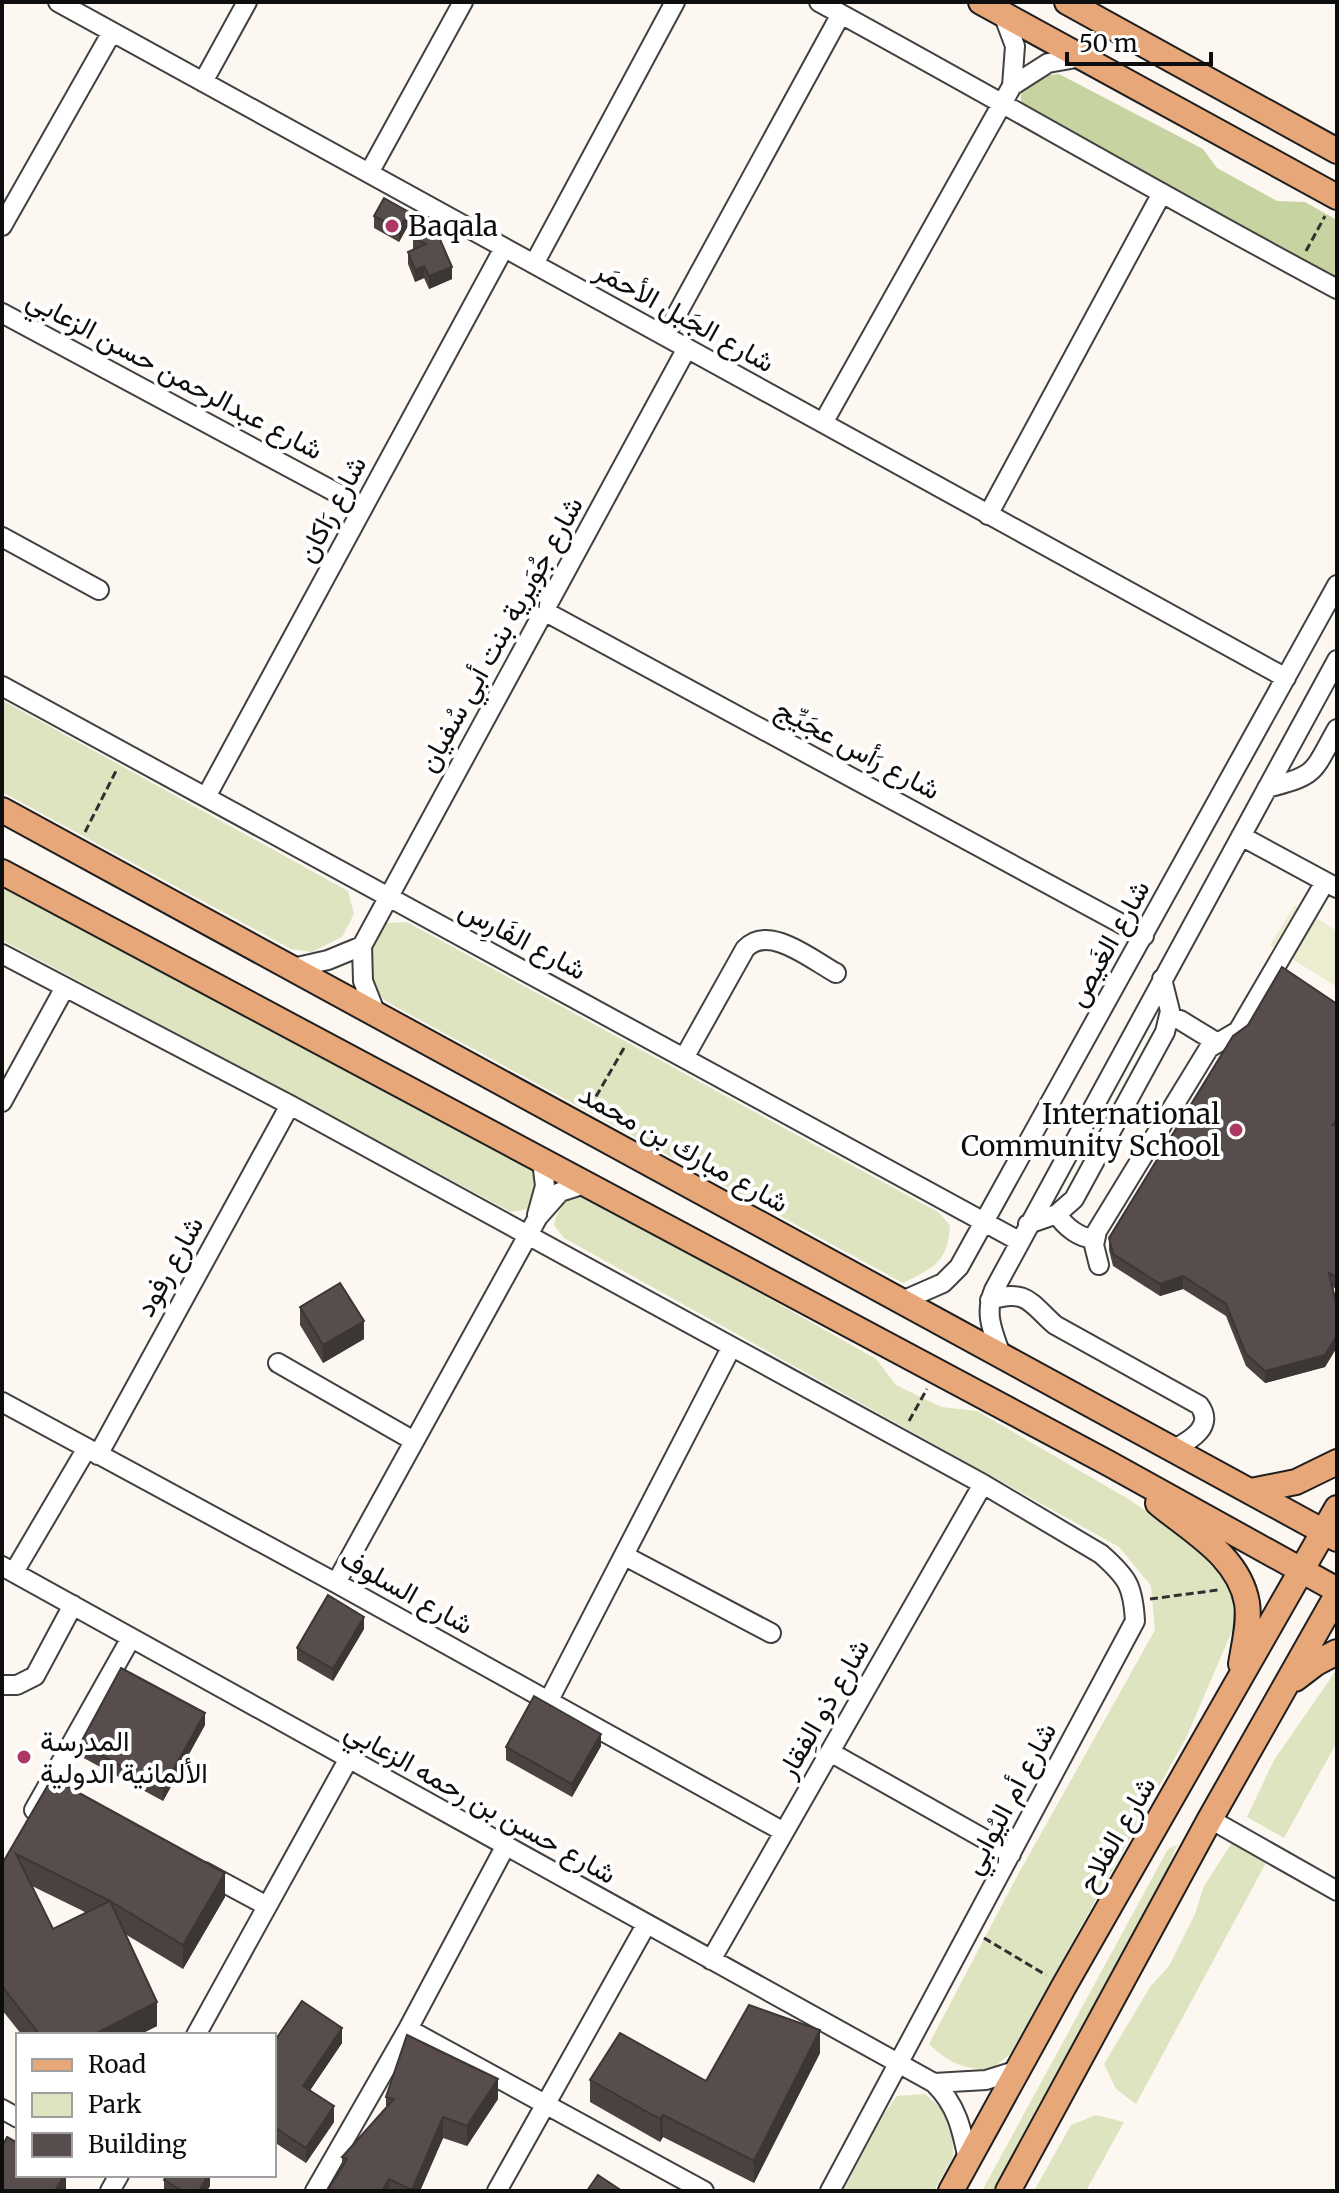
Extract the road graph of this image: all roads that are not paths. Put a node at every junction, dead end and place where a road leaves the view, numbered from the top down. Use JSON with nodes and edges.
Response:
{"nodes":[{"id":1,"x":247,"y":2,"type":"edge"},
{"id":2,"x":463,"y":2,"type":"edge"},
{"id":3,"x":675,"y":2,"type":"edge"},
{"id":4,"x":819,"y":2,"type":"edge"},
{"id":5,"x":981,"y":2,"type":"edge"},
{"id":6,"x":1067,"y":2,"type":"edge"},
{"id":7,"x":68,"y":4,"type":"edge"},
{"id":8,"x":841,"y":14,"type":"junction"},
{"id":9,"x":1003,"y":14,"type":"junction"},
{"id":10,"x":112,"y":32,"type":"junction"},
{"id":11,"x":1082,"y":57,"type":"junction"},
{"id":12,"x":203,"y":82,"type":"junction"},
{"id":13,"x":1008,"y":94,"type":"junction"},
{"id":14,"x":1337,"y":151,"type":"edge"},
{"id":15,"x":369,"y":173,"type":"junction"},
{"id":16,"x":1162,"y":193,"type":"junction"},
{"id":17,"x":1333,"y":203,"type":"edge"},
{"id":18,"x":2,"y":226,"type":"edge"},
{"id":19,"x":504,"y":248,"type":"junction"},
{"id":20,"x":534,"y":264,"type":"junction"},
{"id":21,"x":1337,"y":289,"type":"edge"},
{"id":22,"x":2,"y":313,"type":"edge"},
{"id":23,"x":665,"y":336,"type":"junction"},
{"id":24,"x":687,"y":348,"type":"junction"},
{"id":25,"x":823,"y":423,"type":"junction"},
{"id":26,"x":363,"y":507,"type":"junction"},
{"id":27,"x":988,"y":515,"type":"junction"},
{"id":28,"x":2,"y":537,"type":"edge"},
{"id":29,"x":1337,"y":585,"type":"edge"},
{"id":30,"x":99,"y":590,"type":"dead end"},
{"id":31,"x":544,"y":611,"type":"junction"},
{"id":32,"x":1337,"y":660,"type":"edge"},
{"id":33,"x":1286,"y":678,"type":"junction"},
{"id":34,"x":2,"y":686,"type":"edge"},
{"id":35,"x":1337,"y":729,"type":"edge"},
{"id":36,"x":1267,"y":788,"type":"junction"},
{"id":37,"x":206,"y":797,"type":"junction"},
{"id":38,"x":2,"y":810,"type":"edge"},
{"id":39,"x":1241,"y":836,"type":"junction"},
{"id":40,"x":2,"y":872,"type":"edge"},
{"id":41,"x":1331,"y":885,"type":"edge"},
{"id":42,"x":388,"y":898,"type":"junction"},
{"id":43,"x":1144,"y":936,"type":"junction"},
{"id":44,"x":362,"y":946,"type":"junction"},
{"id":45,"x":2,"y":954,"type":"edge"},
{"id":46,"x":293,"y":968,"type":"junction"},
{"id":47,"x":836,"y":973,"type":"dead end"},
{"id":48,"x":1162,"y":979,"type":"junction"},
{"id":49,"x":64,"y":989,"type":"junction"},
{"id":50,"x":376,"y":1014,"type":"junction"},
{"id":51,"x":1170,"y":1018,"type":"junction"},
{"id":52,"x":1216,"y":1042,"type":"junction"},
{"id":53,"x":684,"y":1058,"type":"junction"},
{"id":54,"x":2,"y":1102,"type":"edge"},
{"id":55,"x":290,"y":1105,"type":"junction"},
{"id":56,"x":542,"y":1161,"type":"junction"},
{"id":57,"x":585,"y":1184,"type":"junction"},
{"id":58,"x":1057,"y":1214,"type":"junction"},
{"id":59,"x":538,"y":1217,"type":"junction"},
{"id":60,"x":984,"y":1222,"type":"junction"},
{"id":61,"x":1024,"y":1233,"type":"junction"},
{"id":62,"x":527,"y":1236,"type":"junction"},
{"id":63,"x":1095,"y":1238,"type":"junction"},
{"id":64,"x":1099,"y":1265,"type":"dead end"},
{"id":65,"x":990,"y":1300,"type":"junction"},
{"id":66,"x":902,"y":1301,"type":"junction"},
{"id":67,"x":731,"y":1348,"type":"junction"},
{"id":68,"x":1001,"y":1355,"type":"junction"},
{"id":69,"x":278,"y":1363,"type":"dead end"},
{"id":70,"x":2,"y":1402,"type":"edge"},
{"id":71,"x":414,"y":1441,"type":"junction"},
{"id":72,"x":1174,"y":1449,"type":"junction"},
{"id":73,"x":93,"y":1451,"type":"junction"},
{"id":74,"x":1337,"y":1462,"type":"edge"},
{"id":75,"x":1108,"y":1463,"type":"junction"},
{"id":76,"x":983,"y":1484,"type":"junction"},
{"id":77,"x":1251,"y":1491,"type":"junction"},
{"id":78,"x":1337,"y":1508,"type":"edge"},
{"id":79,"x":1330,"y":1536,"type":"edge"},
{"id":80,"x":625,"y":1556,"type":"junction"},
{"id":81,"x":8,"y":1569,"type":"edge"},
{"id":82,"x":1301,"y":1570,"type":"junction"},
{"id":83,"x":336,"y":1583,"type":"junction"},
{"id":84,"x":1337,"y":1593,"type":"edge"},
{"id":85,"x":73,"y":1605,"type":"junction"},
{"id":86,"x":771,"y":1633,"type":"dead end"},
{"id":87,"x":131,"y":1638,"type":"junction"},
{"id":88,"x":1337,"y":1652,"type":"edge"},
{"id":89,"x":1238,"y":1679,"type":"junction"},
{"id":90,"x":2,"y":1685,"type":"edge"},
{"id":91,"x":1287,"y":1685,"type":"junction"},
{"id":92,"x":549,"y":1700,"type":"junction"},
{"id":93,"x":830,"y":1752,"type":"junction"},
{"id":94,"x":348,"y":1760,"type":"junction"},
{"id":95,"x":1210,"y":1819,"type":"junction"},
{"id":96,"x":25,"y":1826,"type":"edge"},
{"id":97,"x":784,"y":1832,"type":"junction"},
{"id":98,"x":505,"y":1847,"type":"junction"},
{"id":99,"x":1011,"y":1854,"type":"junction"},
{"id":100,"x":185,"y":1861,"type":"edge"},
{"id":101,"x":1337,"y":1891,"type":"edge"},
{"id":102,"x":267,"y":1906,"type":"junction"},
{"id":103,"x":646,"y":1925,"type":"junction"},
{"id":104,"x":711,"y":1960,"type":"junction"},
{"id":105,"x":408,"y":2029,"type":"junction"},
{"id":106,"x":197,"y":2033,"type":"edge"},
{"id":107,"x":898,"y":2064,"type":"junction"},
{"id":108,"x":1018,"y":2070,"type":"junction"},
{"id":109,"x":934,"y":2083,"type":"junction"},
{"id":110,"x":546,"y":2103,"type":"junction"},
{"id":111,"x":968,"y":2160,"type":"junction"},
{"id":112,"x":315,"y":2191,"type":"edge"},
{"id":113,"x":497,"y":2191,"type":"edge"},
{"id":114,"x":704,"y":2191,"type":"edge"},
{"id":115,"x":830,"y":2191,"type":"edge"},
{"id":116,"x":951,"y":2191,"type":"edge"},
{"id":117,"x":1008,"y":2191,"type":"edge"}],
"edges":[{"from":1,"to":12,"type":"street"},
{"from":2,"to":15,"type":"street"},
{"from":3,"to":20,"type":"street"},
{"from":4,"to":8,"type":"street"},
{"from":5,"to":9,"type":"main road"},
{"from":6,"to":14,"type":"main road"},
{"from":7,"to":10,"type":"street","name":"شارع الجَبل الأحمَر"},
{"from":8,"to":13,"type":"street"},
{"from":8,"to":23,"type":"street"},
{"from":9,"to":11,"type":"main road"},
{"from":9,"to":13,"type":"street"},
{"from":10,"to":12,"type":"street","name":"شارع الجَبل الأحمَر"},
{"from":10,"to":18,"type":"street"},
{"from":11,"to":13,"type":"street"},
{"from":11,"to":17,"type":"main road"},
{"from":12,"to":15,"type":"street","name":"شارع الجَبل الأحمَر"},
{"from":13,"to":16,"type":"street"},
{"from":13,"to":25,"type":"street"},
{"from":15,"to":19,"type":"street","name":"شارع الجَبل الأحمَر"},
{"from":16,"to":21,"type":"street"},
{"from":16,"to":27,"type":"street"},
{"from":19,"to":20,"type":"street","name":"شارع الجَبل الأحمَر"},
{"from":19,"to":26,"type":"street","name":"شارع رَاكان"},
{"from":20,"to":23,"type":"street","name":"شارع الجَبل الأحمَر"},
{"from":22,"to":26,"type":"street","name":"شارع عبدالرحمن حسن الزعابي"},
{"from":23,"to":24,"type":"street","name":"شارع الجَبل الأحمَر"},
{"from":24,"to":25,"type":"street","name":"شارع الجَبل الأحمَر"},
{"from":24,"to":31,"type":"street","name":"شارع جُوَيرِية بنت أبي سُفيان"},
{"from":25,"to":27,"type":"street","name":"شارع الجَبل الأحمَر"},
{"from":26,"to":37,"type":"street","name":"شارع رَاكان"},
{"from":27,"to":33,"type":"street","name":"شارع الجَبل الأحمَر"},
{"from":28,"to":30,"type":"street"},
{"from":29,"to":33,"type":"street","name":"شارع الغَيص"},
{"from":31,"to":42,"type":"street","name":"شارع جُوَيرِية بنت أبي سُفيان"},
{"from":31,"to":43,"type":"street","name":"شارع رَأس عجَيِّج"},
{"from":32,"to":36,"type":"street"},
{"from":33,"to":43,"type":"street","name":"شارع الغَيص"},
{"from":34,"to":37,"type":"street","name":"شارع الفَارِس"},
{"from":35,"to":36,"type":"street"},
{"from":36,"to":39,"type":"street"},
{"from":37,"to":42,"type":"street","name":"شارع الفَارِس"},
{"from":38,"to":46,"type":"main road","name":"شارع مبارك بن محمد"},
{"from":39,"to":41,"type":"street"},
{"from":39,"to":48,"type":"street"},
{"from":40,"to":56,"type":"main road"},
{"from":41,"to":52,"type":"street"},
{"from":42,"to":44,"type":"street","name":"شارع جُوَيرِية بنت أبي سُفيان"},
{"from":42,"to":53,"type":"street","name":"شارع الفَارِس"},
{"from":43,"to":60,"type":"street","name":"شارع الغَيص"},
{"from":44,"to":46,"type":"street"},
{"from":44,"to":50,"type":"street"},
{"from":45,"to":49,"type":"street"},
{"from":46,"to":50,"type":"main road","name":"شارع مبارك بن محمد"},
{"from":47,"to":53,"type":"street"},
{"from":48,"to":51,"type":"street"},
{"from":48,"to":61,"type":"street"},
{"from":49,"to":54,"type":"street"},
{"from":49,"to":55,"type":"street"},
{"from":50,"to":66,"type":"main road","name":"شارع مبارك بن محمد"},
{"from":51,"to":52,"type":"street"},
{"from":51,"to":58,"type":"street"},
{"from":52,"to":63,"type":"street"},
{"from":53,"to":60,"type":"street","name":"شارع الفَارِس"},
{"from":55,"to":62,"type":"street"},
{"from":55,"to":73,"type":"street","name":"شارع رفود"},
{"from":56,"to":57,"type":"main road"},
{"from":56,"to":59,"type":"street"},
{"from":57,"to":59,"type":"street"},
{"from":57,"to":75,"type":"main road"},
{"from":58,"to":61,"type":"street"},
{"from":58,"to":63,"type":"street"},
{"from":59,"to":62,"type":"street"},
{"from":60,"to":61,"type":"street","name":"شارع الفَارِس"},
{"from":60,"to":66,"type":"street","name":"شارع الغَيص"},
{"from":61,"to":65,"type":"street"},
{"from":62,"to":67,"type":"street"},
{"from":62,"to":71,"type":"street"},
{"from":63,"to":64,"type":"street"},
{"from":65,"to":68,"type":"street"},
{"from":65,"to":72,"type":"street"},
{"from":66,"to":68,"type":"main road","name":"شارع مبارك بن محمد"},
{"from":67,"to":76,"type":"street"},
{"from":67,"to":80,"type":"street"},
{"from":68,"to":72,"type":"main road","name":"شارع مبارك بن محمد"},
{"from":69,"to":71,"type":"street"},
{"from":70,"to":73,"type":"street","name":"شارع السلوف"},
{"from":71,"to":83,"type":"street"},
{"from":72,"to":77,"type":"main road","name":"شارع مبارك بن محمد"},
{"from":73,"to":81,"type":"street","name":"شارع رفود"},
{"from":73,"to":83,"type":"street","name":"شارع السلوف"},
{"from":74,"to":77,"type":"main road"},
{"from":75,"to":82,"type":"main road"},
{"from":75,"to":89,"type":"main road"},
{"from":76,"to":93,"type":"street","name":"شارع ذو الفِقار"},
{"from":76,"to":99,"type":"street","name":"شارع أم اليُوابِي"},
{"from":77,"to":79,"type":"main road","name":"شارع مبارك بن محمد"},
{"from":78,"to":79,"type":"main road","name":"شارع الفلاح"},
{"from":79,"to":82,"type":"main road","name":"شارع الفلاح"},
{"from":80,"to":86,"type":"street"},
{"from":80,"to":92,"type":"street"},
{"from":81,"to":85,"type":"street","name":"شارع حسن بن رحمه الزعابي"},
{"from":82,"to":84,"type":"main road"},
{"from":82,"to":89,"type":"main road","name":"شارع الفلاح"},
{"from":83,"to":92,"type":"street","name":"شارع السلوف"},
{"from":84,"to":91,"type":"main road"},
{"from":85,"to":87,"type":"street","name":"شارع حسن بن رحمه الزعابي"},
{"from":85,"to":90,"type":"street"},
{"from":87,"to":94,"type":"street","name":"شارع حسن بن رحمه الزعابي"},
{"from":87,"to":96,"type":"street"},
{"from":88,"to":91,"type":"main road"},
{"from":89,"to":108,"type":"main road","name":"شارع الفلاح"},
{"from":91,"to":95,"type":"main road"},
{"from":92,"to":97,"type":"street","name":"شارع السلوف"},
{"from":93,"to":97,"type":"street","name":"شارع ذو الفِقار"},
{"from":93,"to":99,"type":"street"},
{"from":94,"to":98,"type":"street","name":"شارع حسن بن رحمه الزعابي"},
{"from":94,"to":102,"type":"street"},
{"from":95,"to":101,"type":"street"},
{"from":95,"to":117,"type":"main road"},
{"from":97,"to":104,"type":"street","name":"شارع ذو الفِقار"},
{"from":98,"to":103,"type":"street","name":"شارع حسن بن رحمه الزعابي"},
{"from":98,"to":105,"type":"street"},
{"from":99,"to":107,"type":"street","name":"شارع أم اليُوابِي"},
{"from":100,"to":102,"type":"street"},
{"from":102,"to":106,"type":"street"},
{"from":103,"to":104,"type":"street","name":"شارع حسن بن رحمه الزعابي"},
{"from":103,"to":110,"type":"street"},
{"from":104,"to":107,"type":"street","name":"شارع حسن بن رحمه الزعابي"},
{"from":105,"to":110,"type":"street"},
{"from":105,"to":112,"type":"street"},
{"from":107,"to":109,"type":"street","name":"شارع حسن بن رحمه الزعابي"},
{"from":107,"to":115,"type":"street","name":"شارع أم اليُوابِي"},
{"from":108,"to":109,"type":"street"},
{"from":108,"to":111,"type":"main road","name":"شارع الفلاح"},
{"from":109,"to":111,"type":"street","name":"شارع حسن بن رحمه الزعابي"},
{"from":110,"to":113,"type":"street"},
{"from":110,"to":114,"type":"street"},
{"from":111,"to":116,"type":"main road","name":"شارع الفلاح"}]}
